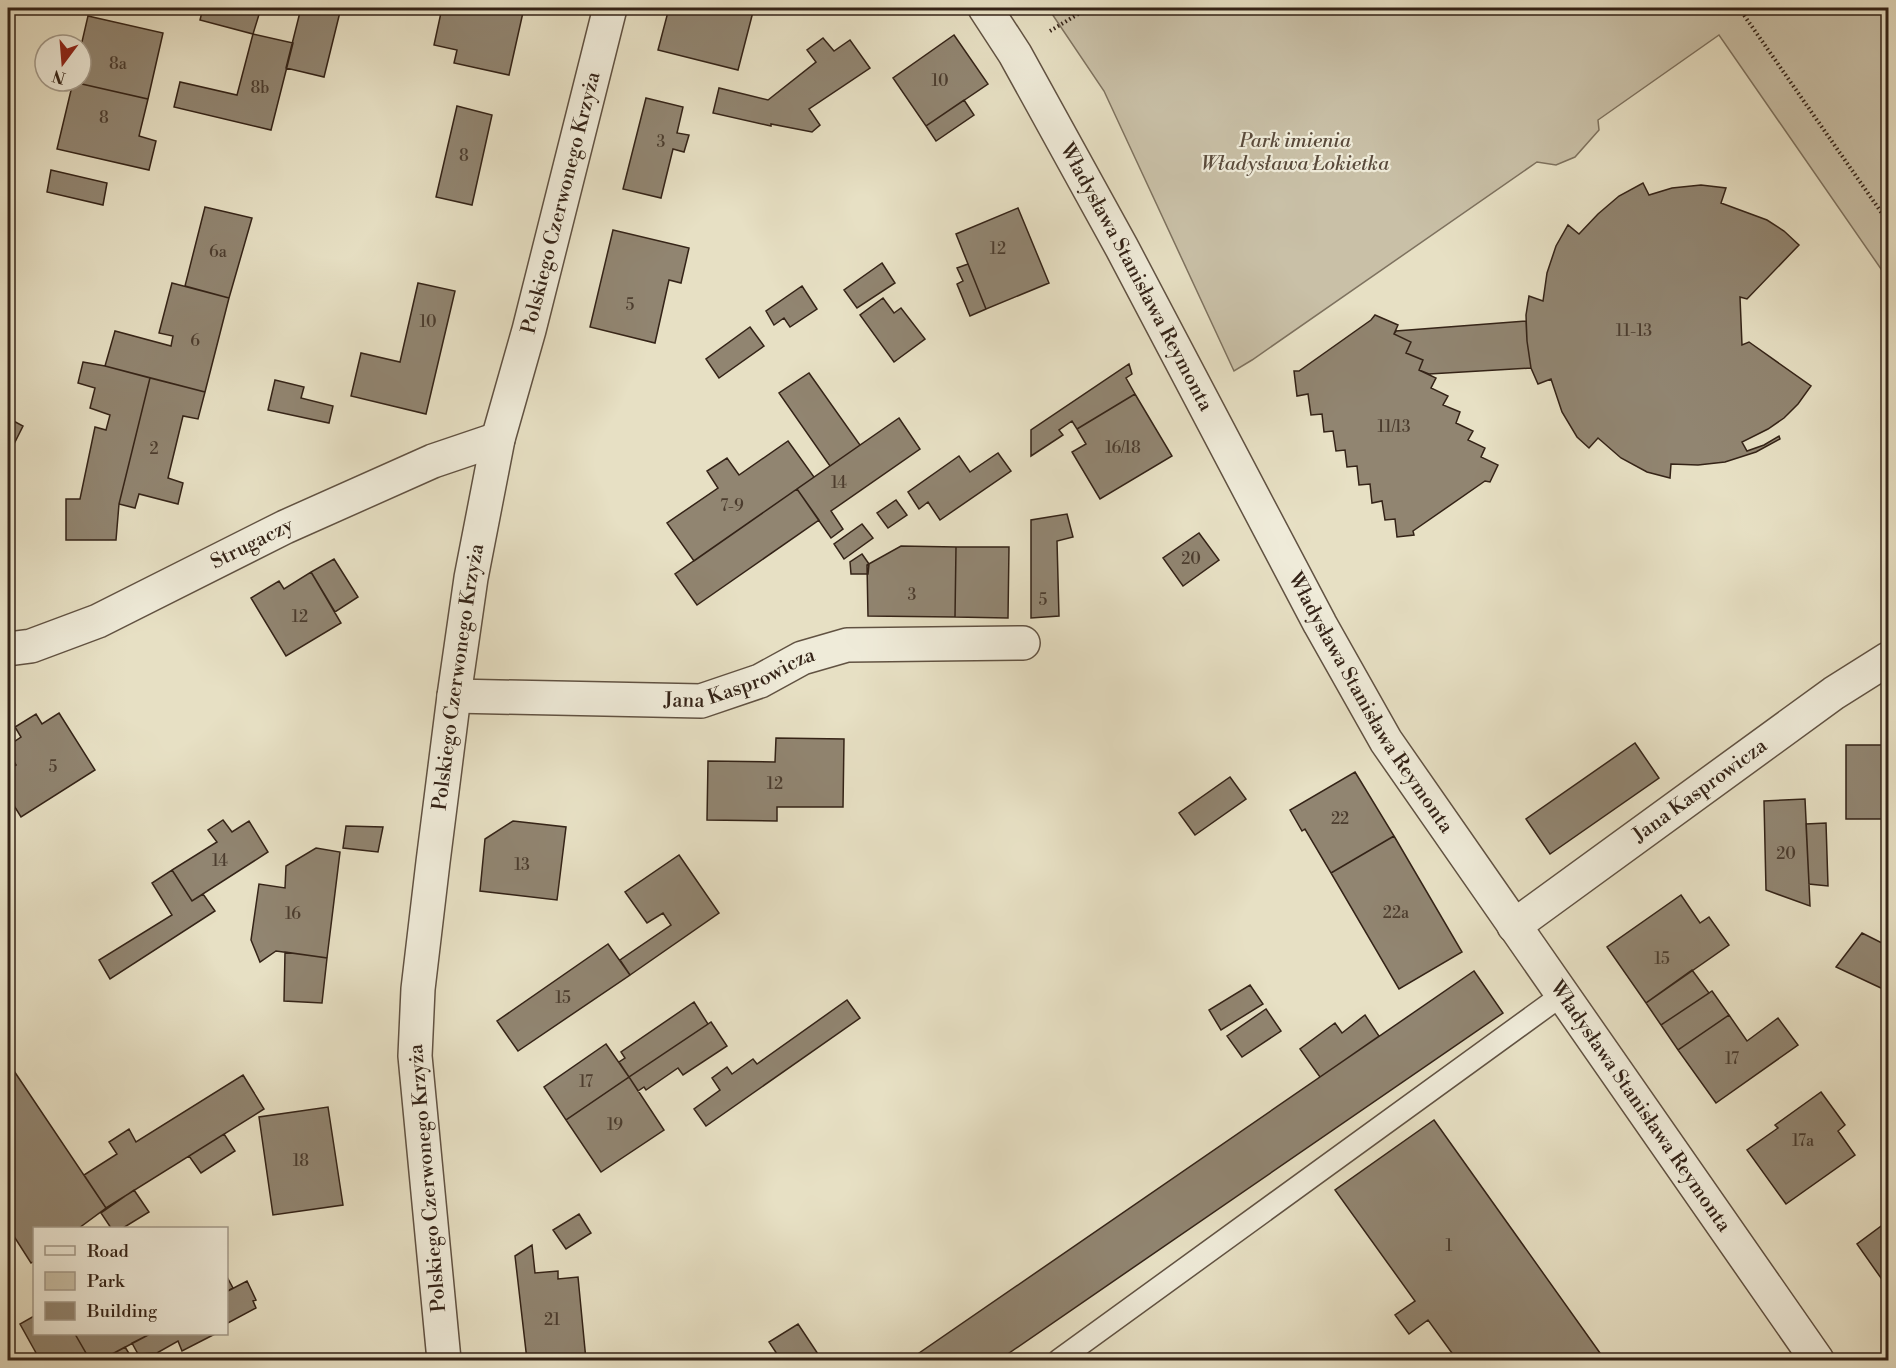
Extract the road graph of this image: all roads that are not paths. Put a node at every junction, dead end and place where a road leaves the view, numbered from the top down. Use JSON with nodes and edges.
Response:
{"nodes":[{"id":1,"x":610,"y":8,"type":"edge"},
{"id":2,"x":985,"y":8,"type":"edge"},
{"id":3,"x":498,"y":439,"type":"junction"},
{"id":4,"x":1023,"y":643,"type":"dead end"},
{"id":5,"x":8,"y":650,"type":"edge"},
{"id":6,"x":1888,"y":659,"type":"edge"},
{"id":7,"x":454,"y":696,"type":"junction"},
{"id":8,"x":1514,"y":926,"type":"junction"},
{"id":9,"x":1562,"y":995,"type":"junction"},
{"id":10,"x":444,"y":1360,"type":"edge"},
{"id":11,"x":1059,"y":1360,"type":"edge"},
{"id":12,"x":1817,"y":1360,"type":"edge"}],
"edges":[{"from":1,"to":3,"type":"street","name":"Polskiego Czerwonego Krzyża"},
{"from":2,"to":8,"type":"street","name":"Władysława Stanisława Reymonta"},
{"from":3,"to":5,"type":"street","name":"Strugaczy"},
{"from":3,"to":7,"type":"street","name":"Polskiego Czerwonego Krzyża"},
{"from":4,"to":7,"type":"street","name":"Jana Kasprowicza"},
{"from":6,"to":8,"type":"street","name":"Jana Kasprowicza"},
{"from":7,"to":10,"type":"street","name":"Polskiego Czerwonego Krzyża"},
{"from":8,"to":9,"type":"street","name":"Władysława Stanisława Reymonta"},
{"from":9,"to":11,"type":"lane"},
{"from":9,"to":12,"type":"street","name":"Władysława Stanisława Reymonta"}]}
